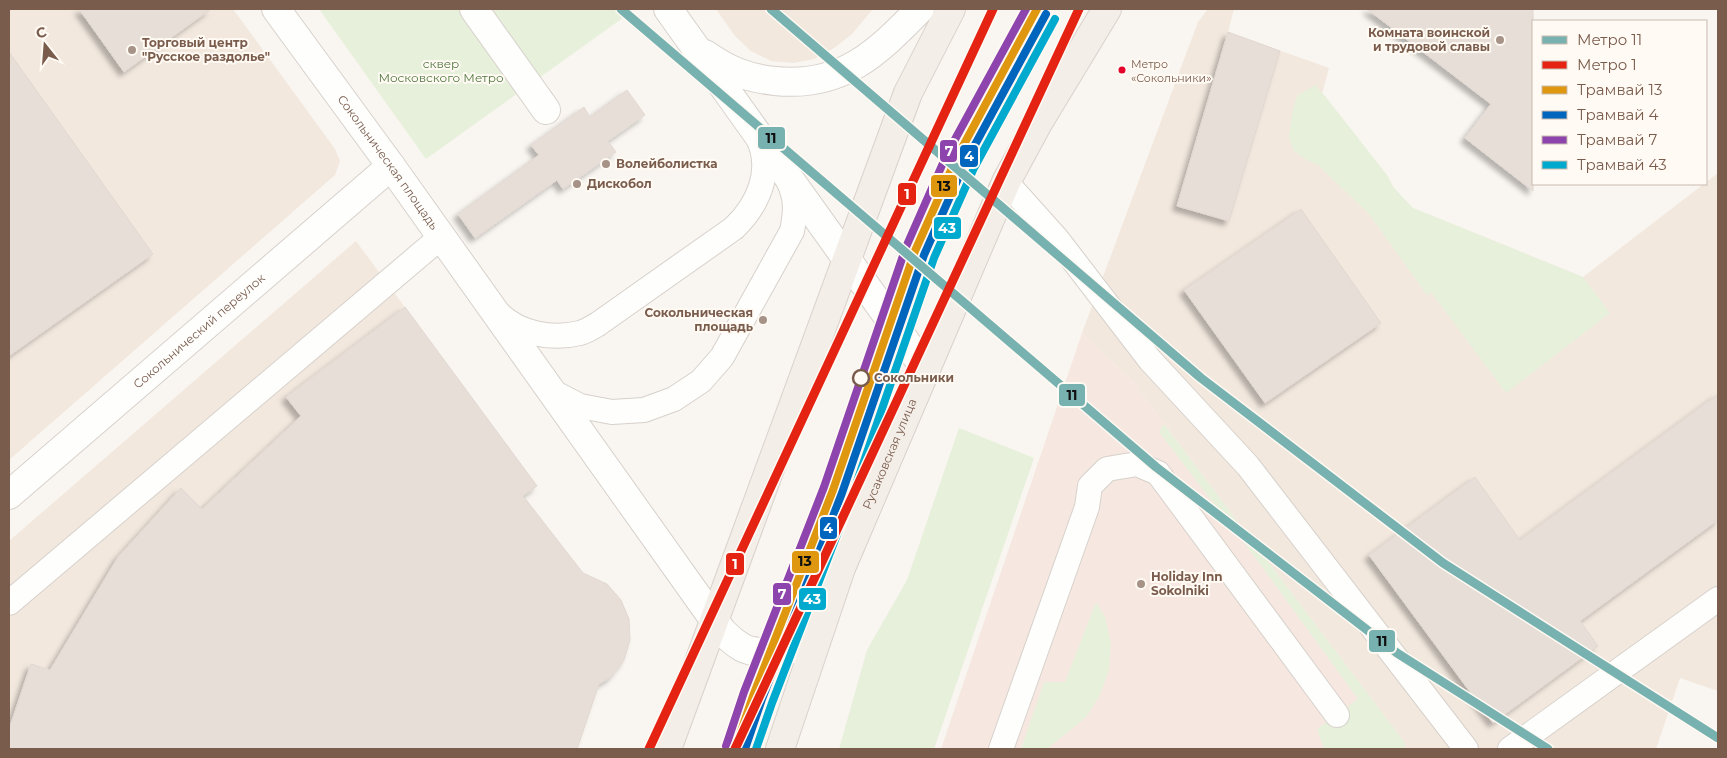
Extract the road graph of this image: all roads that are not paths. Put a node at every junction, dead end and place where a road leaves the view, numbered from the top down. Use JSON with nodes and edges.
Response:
{"nodes":[{"id":1,"x":276,"y":9,"type":"edge"},
{"id":2,"x":474,"y":9,"type":"edge"},
{"id":3,"x":668,"y":9,"type":"edge"},
{"id":4,"x":920,"y":9,"type":"edge"},
{"id":5,"x":951,"y":9,"type":"edge"},
{"id":6,"x":1107,"y":9,"type":"edge"},
{"id":7,"x":695,"y":47,"type":"junction"},
{"id":8,"x":546,"y":110,"type":"dead end"},
{"id":9,"x":753,"y":128,"type":"junction"},
{"id":10,"x":391,"y":166,"type":"junction"},
{"id":11,"x":786,"y":175,"type":"junction"},
{"id":12,"x":1006,"y":182,"type":"junction"},
{"id":13,"x":441,"y":237,"type":"junction"},
{"id":14,"x":846,"y":259,"type":"junction"},
{"id":15,"x":486,"y":301,"type":"junction"},
{"id":16,"x":926,"y":370,"type":"junction"},
{"id":17,"x":551,"y":391,"type":"junction"},
{"id":18,"x":9,"y":495,"type":"edge"},
{"id":19,"x":1718,"y":599,"type":"edge"},
{"id":20,"x":9,"y":603,"type":"edge"},
{"id":21,"x":713,"y":621,"type":"junction"},
{"id":22,"x":822,"y":623,"type":"junction"},
{"id":23,"x":1337,"y":715,"type":"dead end"},
{"id":24,"x":667,"y":749,"type":"edge"},
{"id":25,"x":780,"y":749,"type":"edge"},
{"id":26,"x":1001,"y":749,"type":"edge"},
{"id":27,"x":1466,"y":749,"type":"edge"},
{"id":28,"x":1510,"y":749,"type":"edge"}],
"edges":[{"from":1,"to":10,"type":"street","name":"Сокольническая площадь"},
{"from":2,"to":8,"type":"street"},
{"from":3,"to":7,"type":"street"},
{"from":4,"to":7,"type":"street"},
{"from":5,"to":14,"type":"main road"},
{"from":6,"to":12,"type":"main road","name":"Русаковская улица"},
{"from":7,"to":9,"type":"street"},
{"from":9,"to":11,"type":"street"},
{"from":9,"to":15,"type":"lane"},
{"from":10,"to":13,"type":"street","name":"Сокольническая площадь"},
{"from":10,"to":18,"type":"street","name":"Сокольнический переулок"},
{"from":11,"to":14,"type":"street"},
{"from":11,"to":17,"type":"lane"},
{"from":12,"to":16,"type":"main road","name":"Русаковская улица"},
{"from":12,"to":27,"type":"lane"},
{"from":13,"to":15,"type":"street","name":"Сокольническая площадь"},
{"from":13,"to":20,"type":"lane"},
{"from":14,"to":16,"type":"street"},
{"from":14,"to":21,"type":"main road"},
{"from":15,"to":17,"type":"street","name":"Сокольническая площадь"},
{"from":16,"to":22,"type":"main road","name":"Русаковская улица"},
{"from":17,"to":21,"type":"street","name":"Сокольническая площадь"},
{"from":19,"to":28,"type":"lane"},
{"from":21,"to":22,"type":"street","name":"Сокольническая площадь"},
{"from":21,"to":24,"type":"main road"},
{"from":22,"to":25,"type":"main road","name":"Русаковская улица"},
{"from":23,"to":26,"type":"lane"}]}
